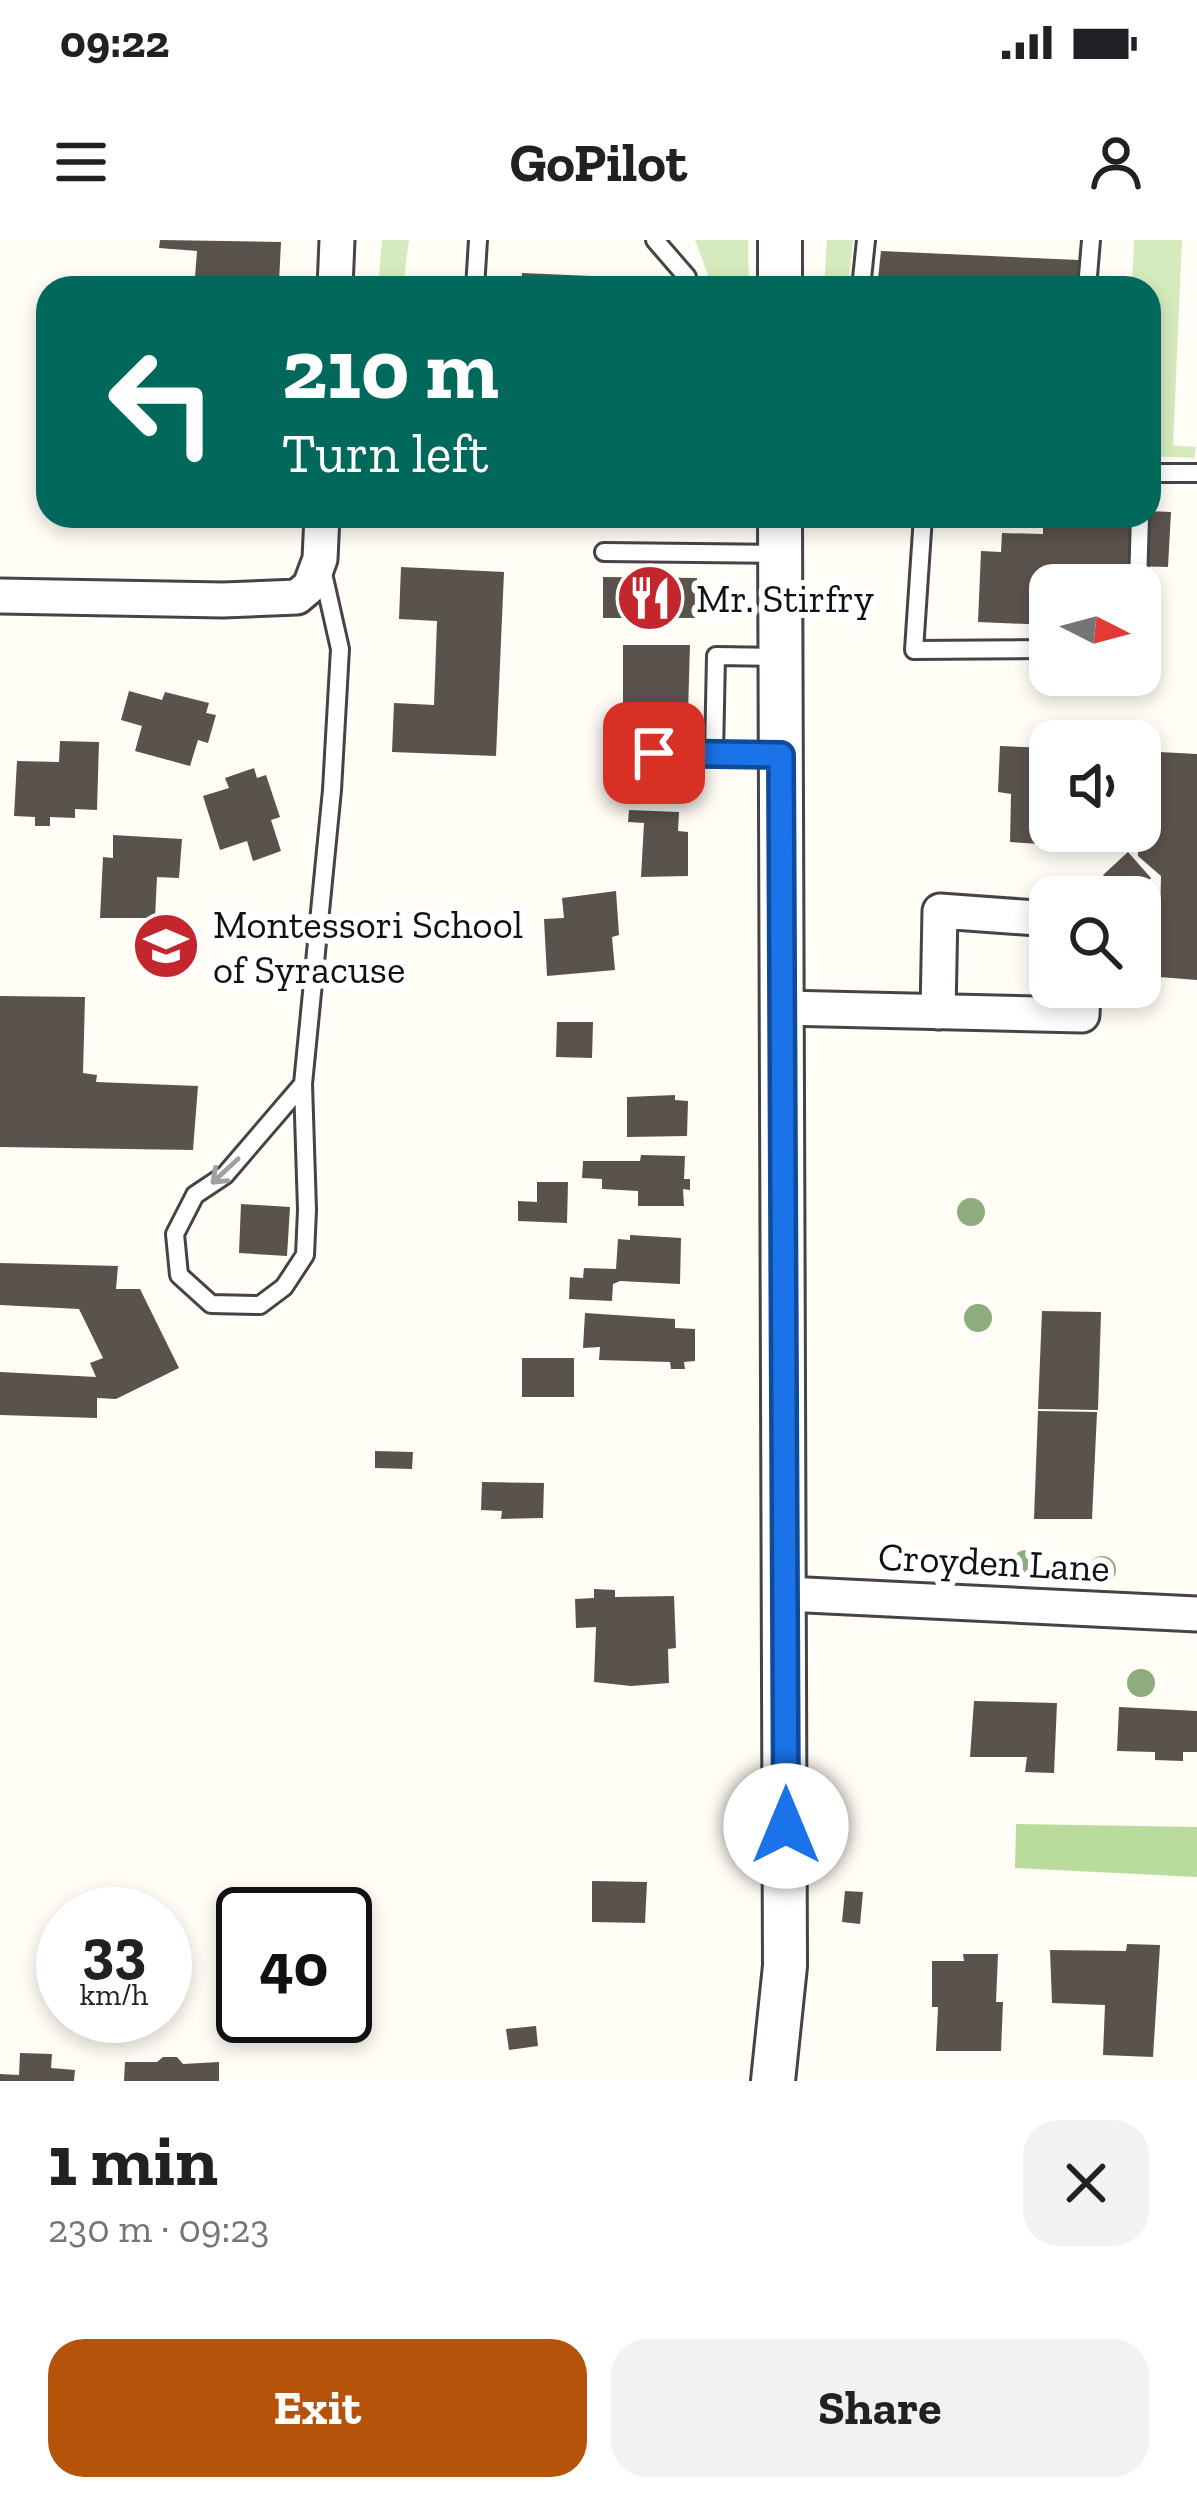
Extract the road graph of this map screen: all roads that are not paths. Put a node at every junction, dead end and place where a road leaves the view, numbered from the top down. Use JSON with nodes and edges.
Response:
{"nodes":[{"id":1,"x":338,"y":240,"type":"edge"},
{"id":2,"x":478,"y":240,"type":"edge"},
{"id":3,"x":656,"y":240,"type":"edge"},
{"id":4,"x":780,"y":240,"type":"edge"},
{"id":5,"x":866,"y":240,"type":"edge"},
{"id":6,"x":1090,"y":240,"type":"edge"},
{"id":7,"x":336,"y":276,"type":"edge"},
{"id":8,"x":476,"y":276,"type":"edge"},
{"id":9,"x":686,"y":276,"type":"edge"},
{"id":10,"x":780,"y":276,"type":"edge"},
{"id":11,"x":863,"y":276,"type":"edge"},
{"id":12,"x":1088,"y":276,"type":"edge"},
{"id":13,"x":1161,"y":473,"type":"edge"},
{"id":14,"x":1197,"y":473,"type":"edge"},
{"id":15,"x":321,"y":528,"type":"edge"},
{"id":16,"x":921,"y":528,"type":"edge"},
{"id":17,"x":1140,"y":528,"type":"edge"},
{"id":18,"x":780,"y":535,"type":"edge"},
{"id":19,"x":604,"y":552,"type":"dead end"},
{"id":20,"x":320,"y":559,"type":"junction"},
{"id":21,"x":1139,"y":564,"type":"edge"},
{"id":22,"x":0,"y":596,"type":"edge"},
{"id":23,"x":1029,"y":649,"type":"edge"},
{"id":24,"x":780,"y":657,"type":"junction"},
{"id":25,"x":654,"y":753,"type":"dead end"},
{"id":26,"x":714,"y":754,"type":"junction"},
{"id":27,"x":781,"y":755,"type":"junction"},
{"id":28,"x":1029,"y":917,"type":"edge"},
{"id":29,"x":782,"y":1007,"type":"junction"},
{"id":30,"x":1082,"y":1008,"type":"edge"},
{"id":31,"x":938,"y":1012,"type":"junction"},
{"id":32,"x":303,"y":1084,"type":"junction"},
{"id":33,"x":786,"y":1594,"type":"junction"},
{"id":34,"x":1197,"y":1614,"type":"edge"},
{"id":35,"x":773,"y":2081,"type":"edge"}],
"edges":[{"from":1,"to":7,"type":"street"},
{"from":2,"to":8,"type":"lane"},
{"from":3,"to":9,"type":"lane"},
{"from":4,"to":10,"type":"street"},
{"from":5,"to":11,"type":"lane"},
{"from":6,"to":12,"type":"lane"},
{"from":13,"to":14,"type":"lane"},
{"from":15,"to":20,"type":"street"},
{"from":16,"to":23,"type":"lane"},
{"from":17,"to":21,"type":"lane"},
{"from":18,"to":19,"type":"lane"},
{"from":18,"to":24,"type":"street"},
{"from":20,"to":22,"type":"street"},
{"from":20,"to":32,"type":"lane"},
{"from":24,"to":26,"type":"lane"},
{"from":24,"to":27,"type":"street"},
{"from":25,"to":26,"type":"lane"},
{"from":26,"to":27,"type":"lane"},
{"from":27,"to":29,"type":"street"},
{"from":28,"to":31,"type":"street"},
{"from":29,"to":31,"type":"street"},
{"from":29,"to":33,"type":"street"},
{"from":30,"to":31,"type":"street"},
{"from":32,"to":32,"type":"lane","one_way":true},
{"from":33,"to":34,"type":"street","name":"Croyden Lane"},
{"from":33,"to":35,"type":"street"}]}
